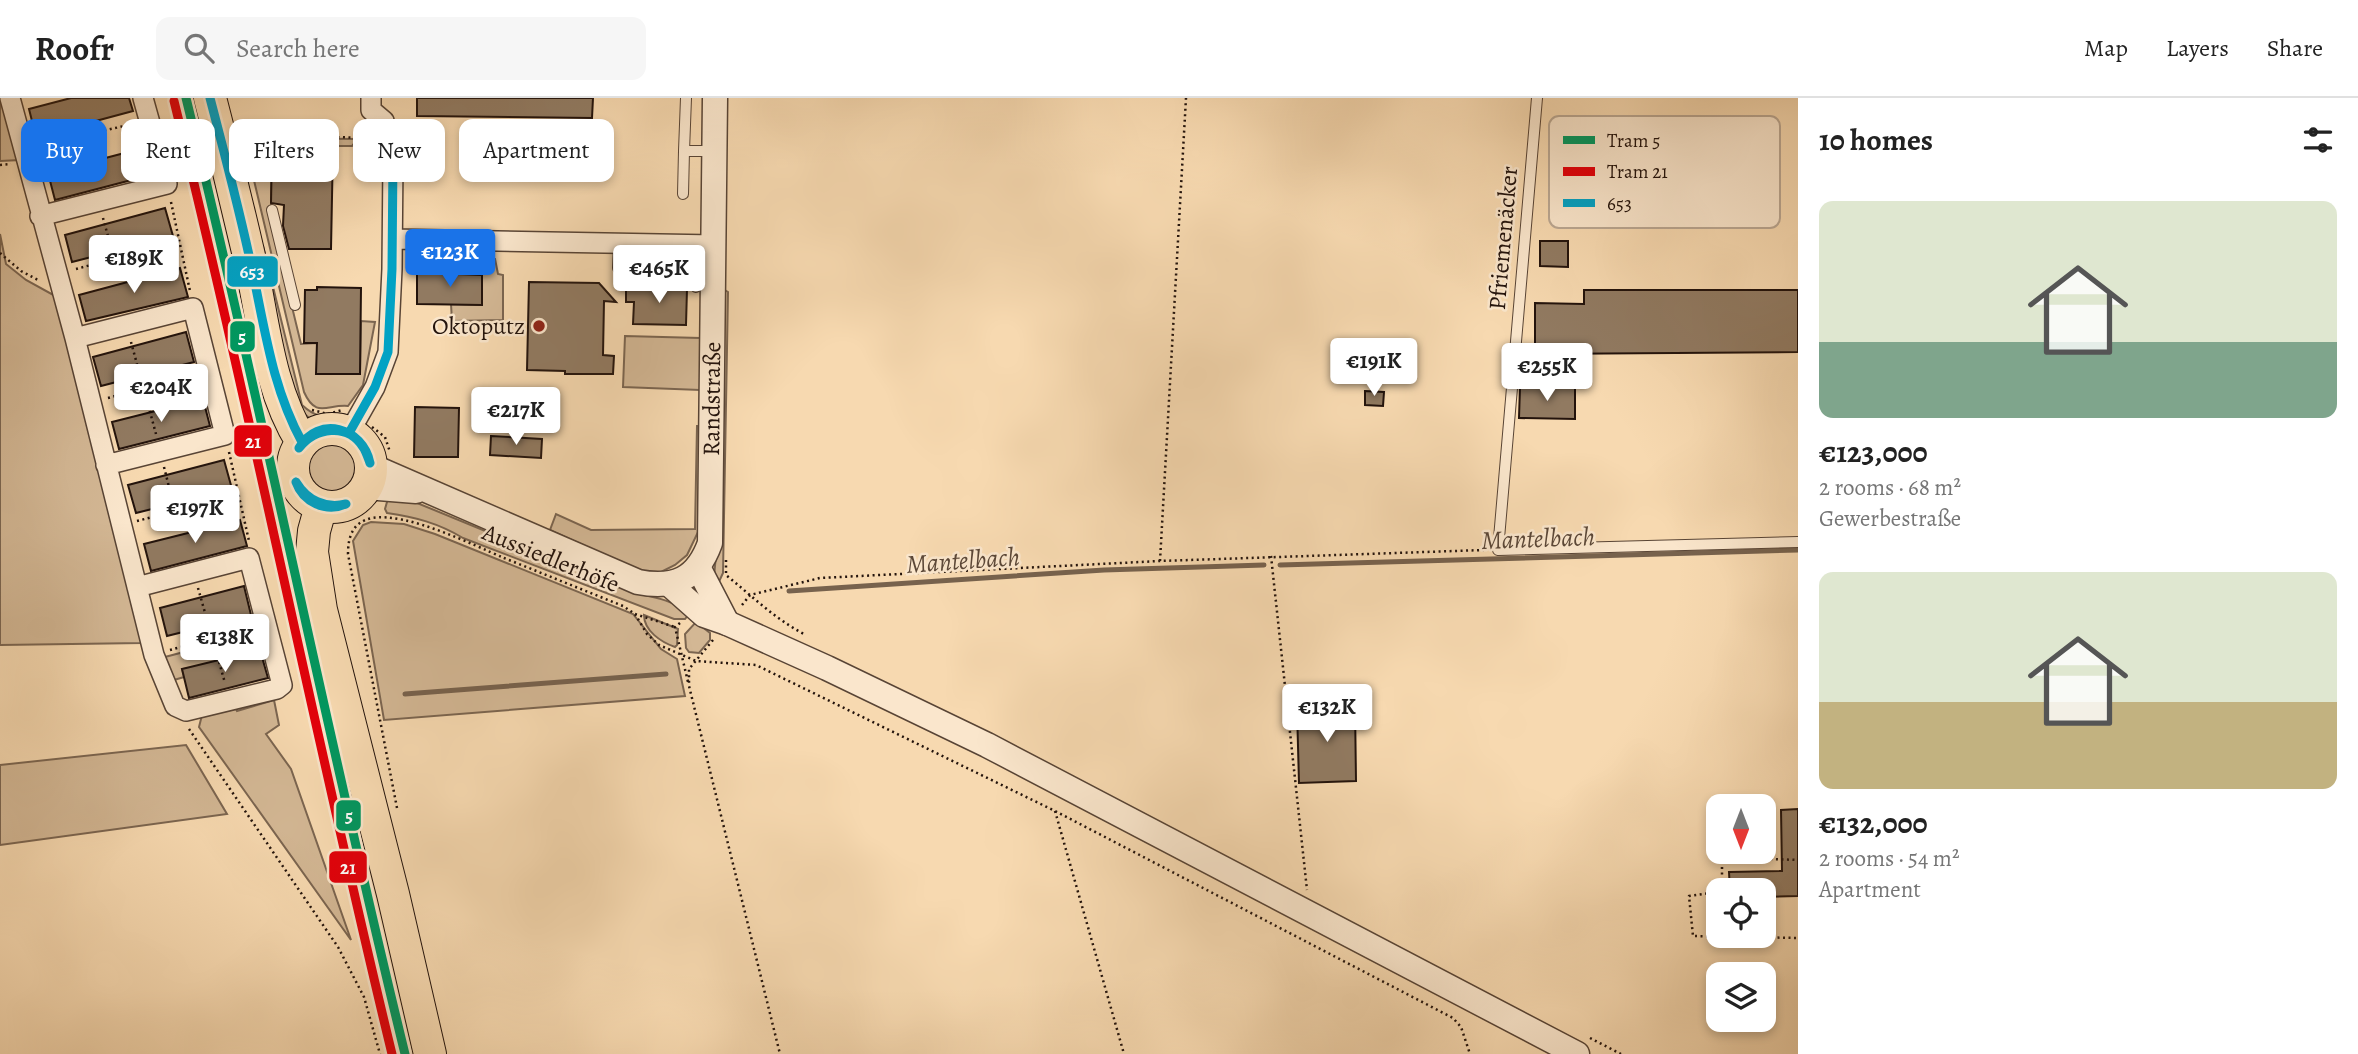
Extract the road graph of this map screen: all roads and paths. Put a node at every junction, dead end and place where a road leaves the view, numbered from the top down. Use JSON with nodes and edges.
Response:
{"nodes":[{"id":1,"x":10,"y":98,"type":"edge"},
{"id":2,"x":143,"y":98,"type":"edge"},
{"id":3,"x":210,"y":98,"type":"edge"},
{"id":4,"x":371,"y":98,"type":"edge"},
{"id":5,"x":686,"y":98,"type":"edge"},
{"id":6,"x":715,"y":98,"type":"edge"},
{"id":7,"x":1186,"y":98,"type":"edge"},
{"id":8,"x":1537,"y":98,"type":"edge"},
{"id":9,"x":149,"y":119,"type":"edge"},
{"id":10,"x":21,"y":140,"type":"edge"},
{"id":11,"x":716,"y":150,"type":"junction"},
{"id":12,"x":684,"y":151,"type":"junction"},
{"id":13,"x":32,"y":182,"type":"edge"},
{"id":14,"x":167,"y":184,"type":"joint"},
{"id":15,"x":683,"y":194,"type":"dead end"},
{"id":16,"x":272,"y":210,"type":"dead end"},
{"id":17,"x":40,"y":216,"type":"junction"},
{"id":18,"x":393,"y":239,"type":"junction"},
{"id":19,"x":181,"y":240,"type":"junction"},
{"id":20,"x":619,"y":244,"type":"junction"},
{"id":21,"x":715,"y":245,"type":"junction"},
{"id":22,"x":0,"y":253,"type":"edge"},
{"id":23,"x":59,"y":281,"type":"junction"},
{"id":24,"x":696,"y":287,"type":"dead end"},
{"id":25,"x":295,"y":305,"type":"dead end"},
{"id":26,"x":194,"y":308,"type":"junction"},
{"id":27,"x":126,"y":326,"type":"junction"},
{"id":28,"x":75,"y":338,"type":"junction"},
{"id":29,"x":210,"y":371,"type":"junction"},
{"id":30,"x":145,"y":388,"type":"junction"},
{"id":31,"x":90,"y":402,"type":"junction"},
{"id":32,"x":349,"y":433,"type":"junction"},
{"id":33,"x":225,"y":435,"type":"junction"},
{"id":34,"x":302,"y":442,"type":"junction"},
{"id":35,"x":161,"y":451,"type":"junction"},
{"id":36,"x":106,"y":465,"type":"junction"},
{"id":37,"x":369,"y":476,"type":"junction"},
{"id":38,"x":239,"y":495,"type":"junction"},
{"id":39,"x":321,"y":506,"type":"junction"},
{"id":40,"x":175,"y":511,"type":"junction"},
{"id":41,"x":121,"y":524,"type":"junction"},
{"id":42,"x":1798,"y":542,"type":"edge"},
{"id":43,"x":1498,"y":550,"type":"junction"},
{"id":44,"x":1271,"y":556,"type":"junction"},
{"id":45,"x":249,"y":558,"type":"junction"},
{"id":46,"x":1160,"y":561,"type":"junction"},
{"id":47,"x":698,"y":568,"type":"junction"},
{"id":48,"x":194,"y":572,"type":"junction"},
{"id":49,"x":662,"y":585,"type":"junction"},
{"id":50,"x":137,"y":587,"type":"junction"},
{"id":51,"x":750,"y":595,"type":"junction"},
{"id":52,"x":635,"y":614,"type":"junction"},
{"id":53,"x":681,"y":621,"type":"dead end"},
{"id":54,"x":266,"y":623,"type":"junction"},
{"id":55,"x":727,"y":623,"type":"junction"},
{"id":56,"x":675,"y":627,"type":"junction"},
{"id":57,"x":790,"y":627,"type":"dead end"},
{"id":58,"x":212,"y":638,"type":"junction"},
{"id":59,"x":681,"y":654,"type":"junction"},
{"id":60,"x":154,"y":655,"type":"junction"},
{"id":61,"x":696,"y":661,"type":"junction"},
{"id":62,"x":689,"y":686,"type":"junction"},
{"id":63,"x":230,"y":699,"type":"junction"},
{"id":64,"x":180,"y":710,"type":"junction"},
{"id":65,"x":1055,"y":811,"type":"junction"},
{"id":66,"x":399,"y":816,"type":"dead end"},
{"id":67,"x":1798,"y":860,"type":"edge"},
{"id":68,"x":1721,"y":878,"type":"edge"},
{"id":69,"x":1307,"y":890,"type":"dead end"},
{"id":70,"x":1706,"y":893,"type":"edge"},
{"id":71,"x":1706,"y":936,"type":"edge"},
{"id":72,"x":1776,"y":938,"type":"edge"},
{"id":73,"x":1798,"y":938,"type":"edge"},
{"id":74,"x":380,"y":1054,"type":"edge"},
{"id":75,"x":430,"y":1054,"type":"edge"},
{"id":76,"x":780,"y":1054,"type":"edge"},
{"id":77,"x":1124,"y":1054,"type":"edge"},
{"id":78,"x":1470,"y":1054,"type":"edge"},
{"id":79,"x":1577,"y":1054,"type":"edge"}],
"edges":[{"from":1,"to":10,"type":"street"},
{"from":2,"to":9,"type":"street"},
{"from":3,"to":34,"type":"main road"},
{"from":4,"to":18,"type":"street"},
{"from":5,"to":12,"type":"lane"},
{"from":6,"to":11,"type":"street","name":"Randstraße"},
{"from":7,"to":46,"type":"path"},
{"from":8,"to":43,"type":"lane","name":"Pfriemenäcker"},
{"from":11,"to":12,"type":"lane"},
{"from":11,"to":21,"type":"street","name":"Randstraße"},
{"from":12,"to":15,"type":"lane"},
{"from":13,"to":17,"type":"street"},
{"from":14,"to":17,"type":"street"},
{"from":14,"to":19,"type":"path"},
{"from":16,"to":25,"type":"lane"},
{"from":17,"to":23,"type":"street"},
{"from":18,"to":20,"type":"street"},
{"from":18,"to":32,"type":"street"},
{"from":19,"to":23,"type":"path"},
{"from":19,"to":26,"type":"path"},
{"from":20,"to":21,"type":"street"},
{"from":20,"to":24,"type":"lane"},
{"from":21,"to":47,"type":"street","name":"Randstraße"},
{"from":22,"to":23,"type":"path"},
{"from":23,"to":28,"type":"street"},
{"from":26,"to":27,"type":"street"},
{"from":26,"to":29,"type":"street"},
{"from":27,"to":28,"type":"street"},
{"from":27,"to":30,"type":"path"},
{"from":28,"to":31,"type":"street"},
{"from":29,"to":30,"type":"path"},
{"from":29,"to":33,"type":"street"},
{"from":30,"to":31,"type":"path"},
{"from":30,"to":35,"type":"path"},
{"from":31,"to":36,"type":"street"},
{"from":32,"to":34,"type":"main road"},
{"from":32,"to":37,"type":"main road"},
{"from":33,"to":35,"type":"street"},
{"from":33,"to":38,"type":"path"},
{"from":34,"to":39,"type":"main road"},
{"from":35,"to":36,"type":"street"},
{"from":35,"to":40,"type":"path"},
{"from":36,"to":41,"type":"street"},
{"from":37,"to":39,"type":"main road"},
{"from":37,"to":49,"type":"street"},
{"from":38,"to":40,"type":"path"},
{"from":38,"to":45,"type":"path"},
{"from":39,"to":75,"type":"main road"},
{"from":40,"to":41,"type":"path"},
{"from":41,"to":50,"type":"street"},
{"from":42,"to":43,"type":"lane"},
{"from":43,"to":44,"type":"path"},
{"from":44,"to":46,"type":"path"},
{"from":44,"to":69,"type":"path"},
{"from":45,"to":48,"type":"street"},
{"from":45,"to":54,"type":"street"},
{"from":46,"to":51,"type":"path"},
{"from":47,"to":49,"type":"street"},
{"from":47,"to":55,"type":"street"},
{"from":48,"to":50,"type":"street"},
{"from":48,"to":58,"type":"path"},
{"from":49,"to":55,"type":"street"},
{"from":50,"to":60,"type":"street"},
{"from":51,"to":55,"type":"path"},
{"from":51,"to":57,"type":"path"},
{"from":52,"to":56,"type":"path"},
{"from":52,"to":59,"type":"path","name":"Aussiedlerhöfe"},
{"from":52,"to":66,"type":"path","name":"Aussiedlerhöfe"},
{"from":53,"to":56,"type":"path"},
{"from":54,"to":58,"type":"path"},
{"from":54,"to":63,"type":"street"},
{"from":55,"to":61,"type":"path"},
{"from":55,"to":79,"type":"street"},
{"from":56,"to":59,"type":"path"},
{"from":58,"to":60,"type":"path"},
{"from":58,"to":63,"type":"path"},
{"from":59,"to":61,"type":"path","name":"Aussiedlerhöfe"},
{"from":59,"to":62,"type":"path"},
{"from":60,"to":64,"type":"street"},
{"from":61,"to":62,"type":"path"},
{"from":61,"to":65,"type":"path"},
{"from":62,"to":76,"type":"path"},
{"from":63,"to":64,"type":"street"},
{"from":64,"to":74,"type":"path"},
{"from":65,"to":77,"type":"path"},
{"from":65,"to":78,"type":"path"},
{"from":67,"to":68,"type":"path"},
{"from":70,"to":71,"type":"path"},
{"from":72,"to":73,"type":"path"}]}
